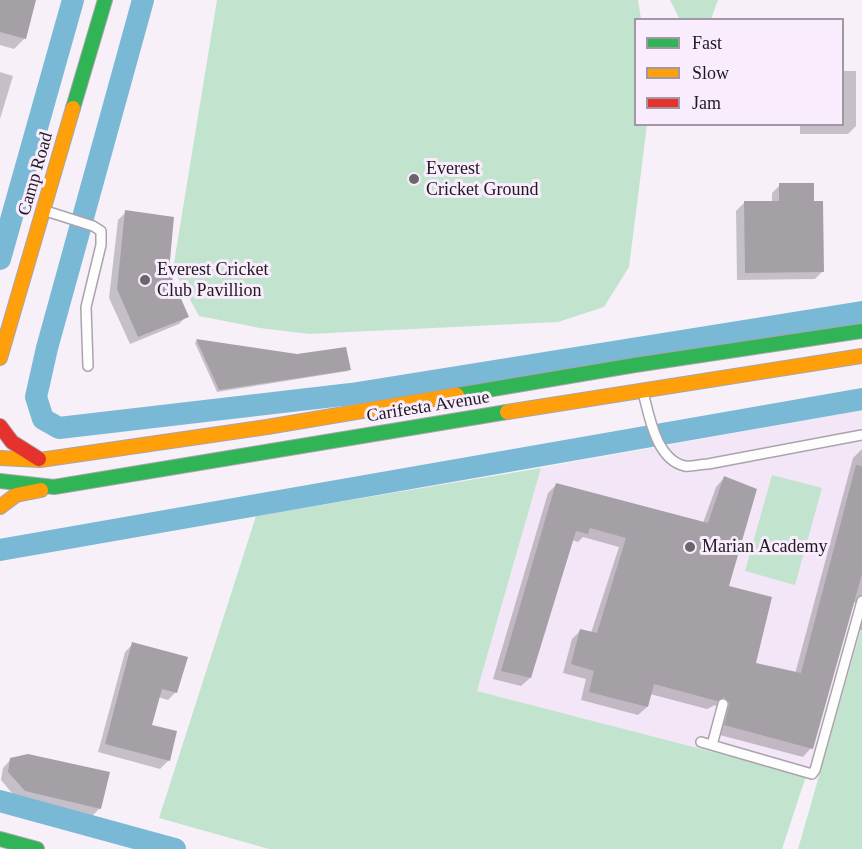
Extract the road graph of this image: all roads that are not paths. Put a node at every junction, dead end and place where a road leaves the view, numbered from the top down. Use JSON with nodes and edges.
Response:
{"nodes":[{"id":1,"x":105,"y":0,"type":"edge"},
{"id":2,"x":44,"y":210,"type":"junction"},
{"id":3,"x":862,"y":331,"type":"edge"},
{"id":4,"x":862,"y":356,"type":"edge"},
{"id":5,"x":0,"y":358,"type":"edge"},
{"id":6,"x":88,"y":366,"type":"dead end"},
{"id":7,"x":642,"y":390,"type":"junction"},
{"id":8,"x":0,"y":426,"type":"edge"},
{"id":9,"x":862,"y":435,"type":"edge"},
{"id":10,"x":0,"y":458,"type":"edge"},
{"id":11,"x":40,"y":460,"type":"junction"},
{"id":12,"x":0,"y":481,"type":"edge"},
{"id":13,"x":54,"y":487,"type":"junction"},
{"id":14,"x":0,"y":507,"type":"edge"},
{"id":15,"x":862,"y":601,"type":"edge"},
{"id":16,"x":723,"y":704,"type":"dead end"},
{"id":17,"x":701,"y":742,"type":"dead end"},
{"id":18,"x":712,"y":745,"type":"junction"},
{"id":19,"x":0,"y":839,"type":"edge"},
{"id":20,"x":38,"y":849,"type":"edge"}],
"edges":[{"from":1,"to":2,"type":"main road","name":"Camp Road"},
{"from":2,"to":5,"type":"main road","name":"Camp Road"},
{"from":2,"to":6,"type":"lane"},
{"from":3,"to":11,"type":"main road","name":"Carifesta Avenue"},
{"from":4,"to":7,"type":"main road","name":"Carifesta Avenue"},
{"from":7,"to":9,"type":"lane"},
{"from":7,"to":13,"type":"main road","name":"Carifesta Avenue"},
{"from":8,"to":11,"type":"main road"},
{"from":10,"to":11,"type":"main road","name":"Carifesta Avenue"},
{"from":12,"to":13,"type":"main road","name":"Carifesta Avenue"},
{"from":13,"to":14,"type":"main road"},
{"from":15,"to":18,"type":"lane"},
{"from":16,"to":18,"type":"lane"},
{"from":17,"to":18,"type":"lane"},
{"from":19,"to":20,"type":"main road"}]}
